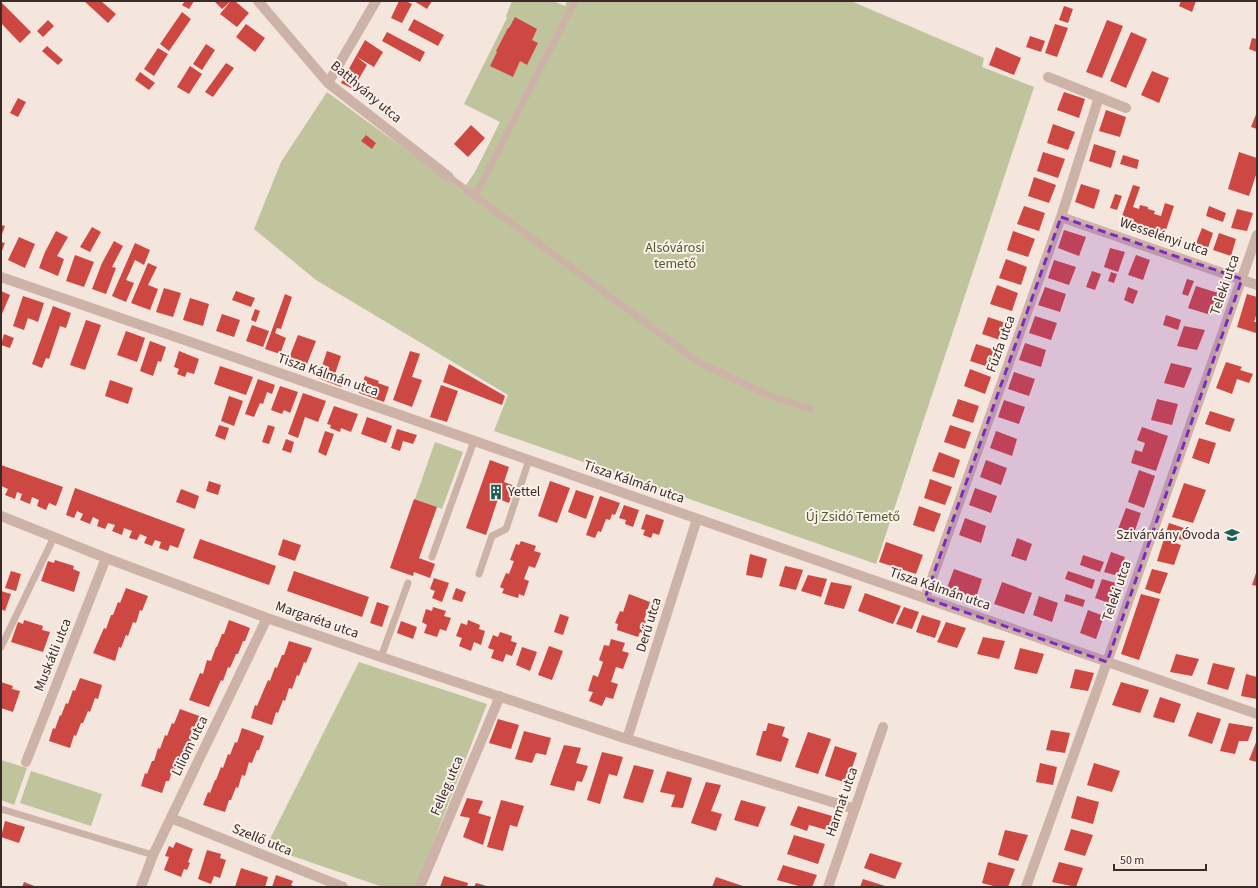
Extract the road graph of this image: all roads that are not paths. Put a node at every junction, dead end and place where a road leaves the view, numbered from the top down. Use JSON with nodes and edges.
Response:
{"nodes":[{"id":1,"x":258,"y":1,"type":"edge"},
{"id":2,"x":376,"y":1,"type":"edge"},
{"id":3,"x":575,"y":1,"type":"edge"},
{"id":4,"x":1048,"y":77,"type":"dead end"},
{"id":5,"x":328,"y":83,"type":"junction"},
{"id":6,"x":1099,"y":97,"type":"junction"},
{"id":7,"x":1126,"y":108,"type":"dead end"},
{"id":8,"x":449,"y":177,"type":"joint"},
{"id":9,"x":475,"y":196,"type":"junction"},
{"id":10,"x":1061,"y":217,"type":"junction"},
{"id":11,"x":1257,"y":235,"type":"edge"},
{"id":12,"x":1,"y":277,"type":"edge"},
{"id":13,"x":1242,"y":279,"type":"junction"},
{"id":14,"x":1257,"y":284,"type":"edge"},
{"id":15,"x":811,"y":409,"type":"dead end"},
{"id":16,"x":474,"y":441,"type":"junction"},
{"id":17,"x":529,"y":460,"type":"junction"},
{"id":18,"x":1,"y":516,"type":"edge"},
{"id":19,"x":697,"y":519,"type":"junction"},
{"id":20,"x":54,"y":537,"type":"junction"},
{"id":21,"x":432,"y":557,"type":"dead end"},
{"id":22,"x":106,"y":558,"type":"junction"},
{"id":23,"x":479,"y":574,"type":"dead end"},
{"id":24,"x":408,"y":583,"type":"dead end"},
{"id":25,"x":925,"y":598,"type":"junction"},
{"id":26,"x":267,"y":618,"type":"junction"},
{"id":27,"x":1,"y":647,"type":"edge"},
{"id":28,"x":381,"y":657,"type":"junction"},
{"id":29,"x":1107,"y":662,"type":"junction"},
{"id":30,"x":500,"y":696,"type":"junction"},
{"id":31,"x":1257,"y":714,"type":"edge"},
{"id":32,"x":883,"y":727,"type":"dead end"},
{"id":33,"x":627,"y":739,"type":"junction"},
{"id":34,"x":26,"y":762,"type":"dead end"},
{"id":35,"x":1,"y":809,"type":"edge"},
{"id":36,"x":855,"y":809,"type":"junction"},
{"id":37,"x":171,"y":818,"type":"junction"},
{"id":38,"x":153,"y":855,"type":"junction"},
{"id":39,"x":141,"y":887,"type":"edge"},
{"id":40,"x":343,"y":887,"type":"edge"},
{"id":41,"x":420,"y":887,"type":"edge"},
{"id":42,"x":828,"y":887,"type":"edge"},
{"id":43,"x":1026,"y":887,"type":"edge"}],
"edges":[{"from":1,"to":5,"type":"street","name":"Batthyány utca"},
{"from":2,"to":5,"type":"street"},
{"from":3,"to":9,"type":"lane"},
{"from":4,"to":6,"type":"street"},
{"from":5,"to":8,"type":"street","name":"Batthyány utca"},
{"from":6,"to":7,"type":"street"},
{"from":6,"to":10,"type":"street","name":"Fűzfa utca"},
{"from":8,"to":9,"type":"lane"},
{"from":9,"to":15,"type":"lane"},
{"from":10,"to":13,"type":"street","name":"Wesselényi utca"},
{"from":10,"to":25,"type":"street","name":"Fűzfa utca"},
{"from":11,"to":13,"type":"street","name":"Teleki utca"},
{"from":12,"to":16,"type":"street","name":"Tisza Kálmán utca"},
{"from":13,"to":14,"type":"street","name":"Wesselényi utca"},
{"from":13,"to":29,"type":"street","name":"Teleki utca"},
{"from":16,"to":17,"type":"street","name":"Tisza Kálmán utca"},
{"from":16,"to":21,"type":"lane"},
{"from":17,"to":19,"type":"street","name":"Tisza Kálmán utca"},
{"from":17,"to":23,"type":"lane"},
{"from":18,"to":20,"type":"street","name":"Margaréta utca"},
{"from":19,"to":25,"type":"street","name":"Tisza Kálmán utca"},
{"from":19,"to":33,"type":"street","name":"Derű utca"},
{"from":20,"to":22,"type":"street","name":"Margaréta utca"},
{"from":20,"to":27,"type":"lane"},
{"from":22,"to":26,"type":"street","name":"Margaréta utca"},
{"from":22,"to":34,"type":"street","name":"Muskátli utca"},
{"from":24,"to":28,"type":"lane"},
{"from":25,"to":29,"type":"street","name":"Tisza Kálmán utca"},
{"from":26,"to":28,"type":"street","name":"Margaréta utca"},
{"from":26,"to":37,"type":"street","name":"Liliom utca"},
{"from":28,"to":30,"type":"street","name":"Margaréta utca"},
{"from":29,"to":31,"type":"street","name":"Tisza Kálmán utca"},
{"from":29,"to":43,"type":"street","name":"Teleki utca"},
{"from":30,"to":33,"type":"street","name":"Margaréta utca"},
{"from":30,"to":41,"type":"street","name":"Felleg utca"},
{"from":32,"to":36,"type":"street","name":"Harmat utca"},
{"from":33,"to":36,"type":"street","name":"Margaréta utca"},
{"from":35,"to":38,"type":"lane"},
{"from":36,"to":42,"type":"street","name":"Harmat utca"},
{"from":37,"to":38,"type":"street","name":"Liliom utca"},
{"from":37,"to":40,"type":"street","name":"Szellő utca"},
{"from":38,"to":39,"type":"street","name":"Liliom utca"}]}
